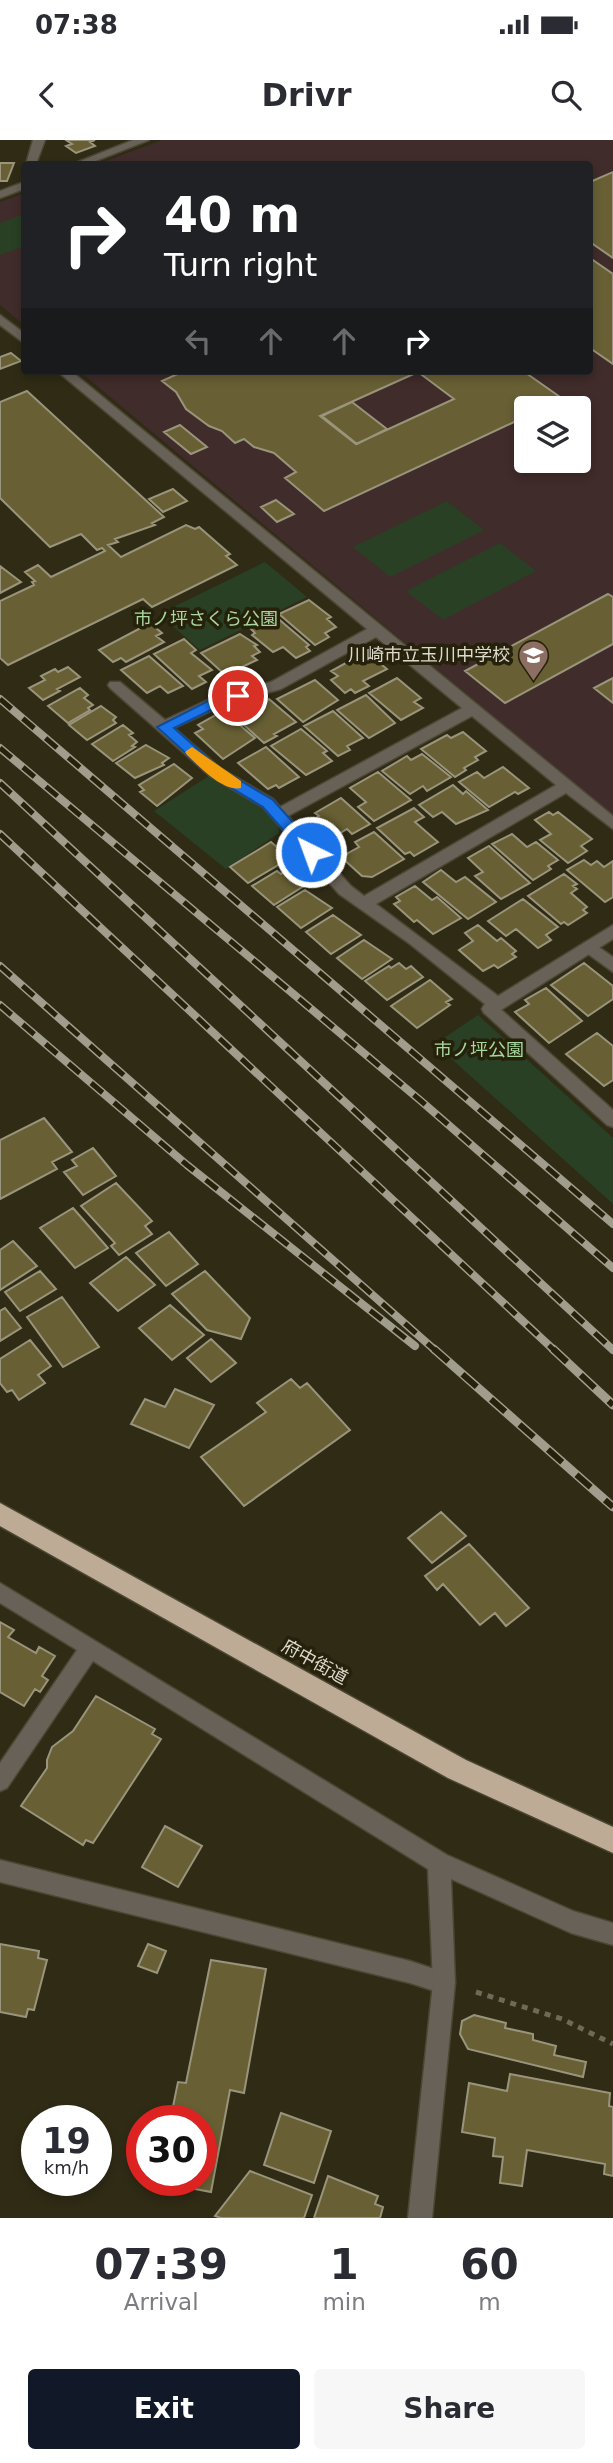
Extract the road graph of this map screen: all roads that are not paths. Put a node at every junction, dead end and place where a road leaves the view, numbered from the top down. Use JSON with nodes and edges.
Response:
{"nodes":[{"id":1,"x":39,"y":140,"type":"edge"},
{"id":2,"x":144,"y":140,"type":"edge"},
{"id":3,"x":33,"y":161,"type":"edge"},
{"id":4,"x":87,"y":161,"type":"edge"},
{"id":5,"x":21,"y":186,"type":"edge"},
{"id":6,"x":0,"y":195,"type":"edge"},
{"id":7,"x":0,"y":319,"type":"edge"},
{"id":8,"x":21,"y":336,"type":"edge"},
{"id":9,"x":68,"y":375,"type":"edge"},
{"id":10,"x":377,"y":630,"type":"junction"},
{"id":11,"x":115,"y":685,"type":"dead end"},
{"id":12,"x":472,"y":709,"type":"junction"},
{"id":13,"x":164,"y":727,"type":"junction"},
{"id":14,"x":567,"y":786,"type":"junction"},
{"id":15,"x":278,"y":815,"type":"junction"},
{"id":16,"x":613,"y":824,"type":"edge"},
{"id":17,"x":364,"y":904,"type":"junction"},
{"id":18,"x":613,"y":931,"type":"edge"},
{"id":19,"x":590,"y":947,"type":"junction"},
{"id":20,"x":613,"y":966,"type":"edge"},
{"id":21,"x":493,"y":1007,"type":"junction"},
{"id":22,"x":613,"y":1120,"type":"edge"},
{"id":23,"x":0,"y":1514,"type":"edge"},
{"id":24,"x":0,"y":1592,"type":"edge"},
{"id":25,"x":90,"y":1648,"type":"junction"},
{"id":26,"x":0,"y":1782,"type":"edge"},
{"id":27,"x":613,"y":1840,"type":"edge"},
{"id":28,"x":439,"y":1863,"type":"junction"},
{"id":29,"x":0,"y":1871,"type":"edge"},
{"id":30,"x":613,"y":1934,"type":"edge"},
{"id":31,"x":444,"y":1983,"type":"junction"},
{"id":32,"x":420,"y":2218,"type":"edge"}],
"edges":[{"from":1,"to":3,"type":"street"},
{"from":2,"to":4,"type":"street"},
{"from":5,"to":6,"type":"street"},
{"from":7,"to":8,"type":"street"},
{"from":9,"to":10,"type":"street"},
{"from":10,"to":12,"type":"street"},
{"from":10,"to":13,"type":"street"},
{"from":11,"to":13,"type":"street"},
{"from":12,"to":14,"type":"street"},
{"from":12,"to":15,"type":"street"},
{"from":13,"to":15,"type":"street"},
{"from":14,"to":16,"type":"street"},
{"from":14,"to":17,"type":"street"},
{"from":15,"to":17,"type":"street"},
{"from":17,"to":21,"type":"street"},
{"from":18,"to":19,"type":"street"},
{"from":19,"to":20,"type":"street"},
{"from":19,"to":21,"type":"street"},
{"from":21,"to":22,"type":"street"},
{"from":23,"to":27,"type":"highway","name":"府中街道"},
{"from":24,"to":25,"type":"street"},
{"from":25,"to":26,"type":"street"},
{"from":25,"to":28,"type":"street"},
{"from":28,"to":30,"type":"street"},
{"from":28,"to":31,"type":"street"},
{"from":29,"to":31,"type":"street"},
{"from":31,"to":32,"type":"street"}]}
